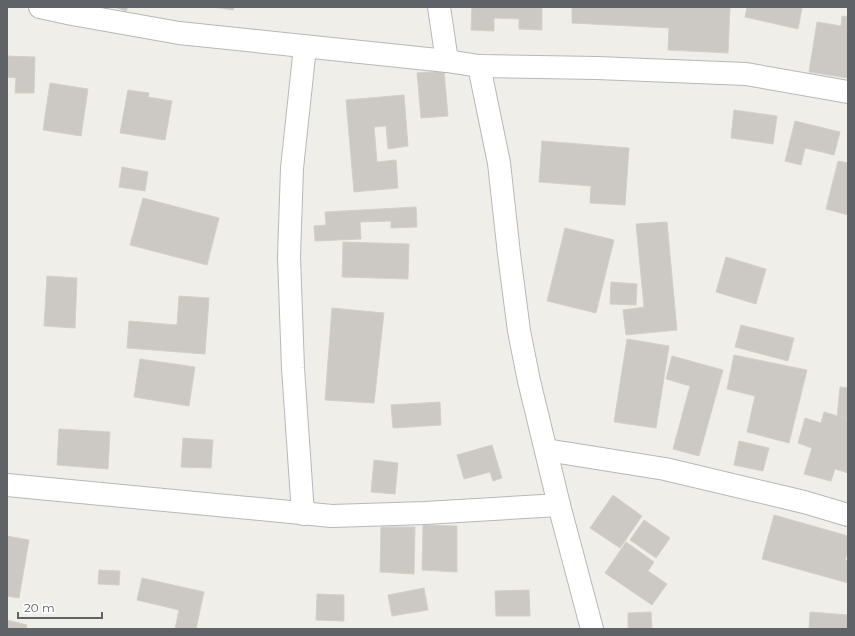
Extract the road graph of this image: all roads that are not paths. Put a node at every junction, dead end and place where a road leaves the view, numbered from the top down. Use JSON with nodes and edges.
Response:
{"nodes":[{"id":1,"x":40,"y":7,"type":"edge"},
{"id":2,"x":439,"y":7,"type":"edge"},
{"id":3,"x":305,"y":47,"type":"junction"},
{"id":4,"x":447,"y":61,"type":"junction"},
{"id":5,"x":479,"y":66,"type":"junction"},
{"id":6,"x":848,"y":92,"type":"edge"},
{"id":7,"x":546,"y":450,"type":"junction"},
{"id":8,"x":7,"y":485,"type":"edge"},
{"id":9,"x":559,"y":505,"type":"junction"},
{"id":10,"x":303,"y":514,"type":"junction"},
{"id":11,"x":848,"y":515,"type":"edge"},
{"id":12,"x":592,"y":629,"type":"edge"}],
"edges":[{"from":1,"to":3,"type":"street"},
{"from":2,"to":4,"type":"street"},
{"from":3,"to":4,"type":"street"},
{"from":3,"to":10,"type":"street"},
{"from":4,"to":5,"type":"street"},
{"from":5,"to":6,"type":"street"},
{"from":5,"to":7,"type":"street"},
{"from":7,"to":9,"type":"street"},
{"from":7,"to":11,"type":"street"},
{"from":8,"to":10,"type":"street"},
{"from":9,"to":10,"type":"street"},
{"from":9,"to":12,"type":"street"}]}
